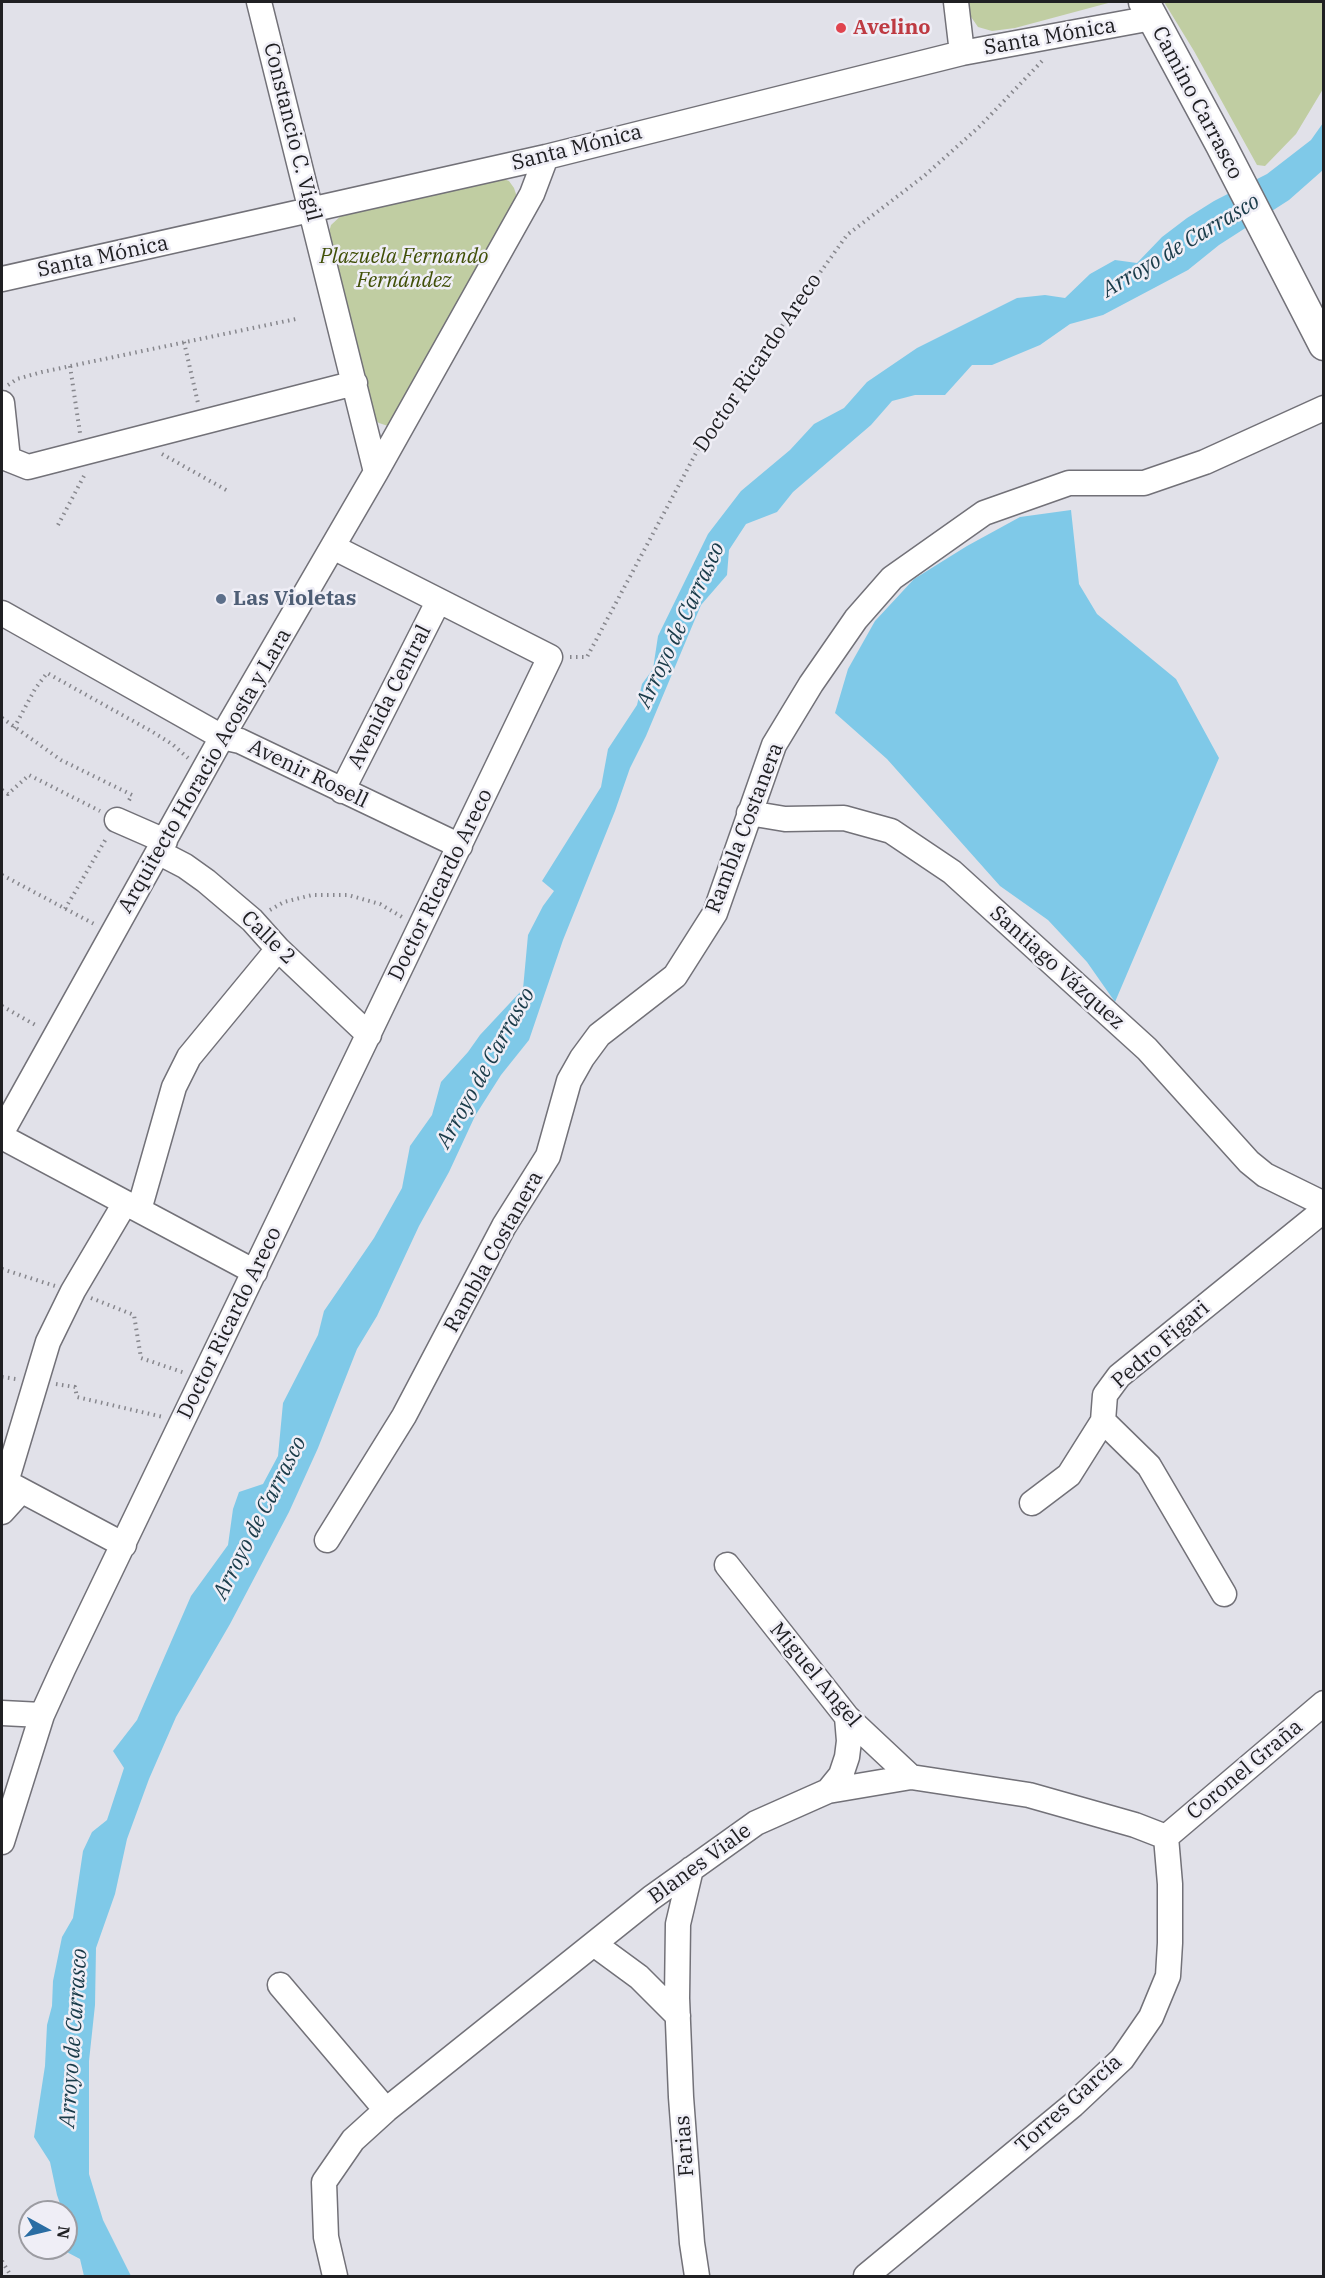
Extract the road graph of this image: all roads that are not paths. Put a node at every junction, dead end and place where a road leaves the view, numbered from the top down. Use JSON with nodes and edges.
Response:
{"nodes":[{"id":1,"x":259,"y":2,"type":"edge"},
{"id":2,"x":956,"y":2,"type":"edge"},
{"id":3,"x":1148,"y":10,"type":"edge"},
{"id":4,"x":962,"y":53,"type":"junction"},
{"id":5,"x":546,"y":157,"type":"junction"},
{"id":6,"x":311,"y":209,"type":"junction"},
{"id":7,"x":2,"y":279,"type":"edge"},
{"id":8,"x":1323,"y":345,"type":"edge"},
{"id":9,"x":354,"y":383,"type":"junction"},
{"id":10,"x":2,"y":403,"type":"edge"},
{"id":11,"x":1323,"y":408,"type":"edge"},
{"id":12,"x":376,"y":472,"type":"junction"},
{"id":13,"x":333,"y":547,"type":"junction"},
{"id":14,"x":438,"y":602,"type":"junction"},
{"id":15,"x":2,"y":613,"type":"edge"},
{"id":16,"x":222,"y":737,"type":"junction"},
{"id":17,"x":342,"y":791,"type":"junction"},
{"id":18,"x":749,"y":813,"type":"junction"},
{"id":19,"x":117,"y":820,"type":"road end"},
{"id":20,"x":161,"y":846,"type":"junction"},
{"id":21,"x":460,"y":846,"type":"junction"},
{"id":22,"x":278,"y":949,"type":"junction"},
{"id":23,"x":369,"y":1035,"type":"junction"},
{"id":24,"x":2,"y":1132,"type":"edge"},
{"id":25,"x":2,"y":1137,"type":"edge"},
{"id":26,"x":1323,"y":1204,"type":"edge"},
{"id":27,"x":132,"y":1206,"type":"junction"},
{"id":28,"x":1323,"y":1210,"type":"edge"},
{"id":29,"x":255,"y":1272,"type":"junction"},
{"id":30,"x":1102,"y":1421,"type":"junction"},
{"id":31,"x":10,"y":1484,"type":"edge"},
{"id":32,"x":1032,"y":1503,"type":"dead end"},
{"id":33,"x":2,"y":1512,"type":"edge"},
{"id":34,"x":327,"y":1540,"type":"dead end"},
{"id":35,"x":124,"y":1545,"type":"junction"},
{"id":36,"x":727,"y":1565,"type":"dead end"},
{"id":37,"x":1224,"y":1594,"type":"dead end"},
{"id":38,"x":1323,"y":1703,"type":"edge"},
{"id":39,"x":2,"y":1713,"type":"edge"},
{"id":40,"x":42,"y":1715,"type":"junction"},
{"id":41,"x":847,"y":1717,"type":"junction"},
{"id":42,"x":911,"y":1777,"type":"junction"},
{"id":43,"x":828,"y":1791,"type":"junction"},
{"id":44,"x":1166,"y":1837,"type":"junction"},
{"id":45,"x":2,"y":1842,"type":"edge"},
{"id":46,"x":691,"y":1869,"type":"junction"},
{"id":47,"x":594,"y":1944,"type":"junction"},
{"id":48,"x":279,"y":1985,"type":"dead end"},
{"id":49,"x":678,"y":2016,"type":"junction"},
{"id":50,"x":386,"y":2110,"type":"junction"},
{"id":51,"x":335,"y":2277,"type":"edge"},
{"id":52,"x":697,"y":2277,"type":"edge"},
{"id":53,"x":866,"y":2277,"type":"edge"}],
"edges":[{"from":1,"to":6,"type":"street","name":"Constancio C. Vigil"},
{"from":2,"to":4,"type":"street"},
{"from":3,"to":4,"type":"street","name":"Santa Mónica"},
{"from":3,"to":8,"type":"main road","name":"Camino Carrasco"},
{"from":4,"to":5,"type":"street","name":"Santa Mónica"},
{"from":5,"to":6,"type":"street","name":"Santa Mónica"},
{"from":5,"to":12,"type":"street","name":"Arquitecto Horacio Acosta y Lara"},
{"from":6,"to":7,"type":"street","name":"Santa Mónica"},
{"from":6,"to":9,"type":"street","name":"Constancio C. Vigil"},
{"from":9,"to":10,"type":"street"},
{"from":9,"to":12,"type":"street","name":"Constancio C. Vigil"},
{"from":11,"to":18,"type":"street","name":"Rambla Costanera"},
{"from":12,"to":13,"type":"street","name":"Arquitecto Horacio Acosta y Lara"},
{"from":13,"to":14,"type":"street"},
{"from":13,"to":16,"type":"street","name":"Arquitecto Horacio Acosta y Lara"},
{"from":14,"to":17,"type":"street","name":"Avenida Central"},
{"from":14,"to":21,"type":"street","name":"Doctor Ricardo Areco"},
{"from":15,"to":16,"type":"street","name":"Avenir Rosell"},
{"from":16,"to":17,"type":"street","name":"Avenir Rosell"},
{"from":16,"to":20,"type":"street","name":"Arquitecto Horacio Acosta y Lara"},
{"from":17,"to":21,"type":"street","name":"Avenir Rosell"},
{"from":18,"to":26,"type":"street","name":"Santiago Vázquez"},
{"from":18,"to":34,"type":"street","name":"Rambla Costanera"},
{"from":19,"to":20,"type":"street","name":"Calle 2"},
{"from":20,"to":22,"type":"street","name":"Calle 2"},
{"from":20,"to":24,"type":"street","name":"Arquitecto Horacio Acosta y Lara"},
{"from":21,"to":23,"type":"street","name":"Doctor Ricardo Areco"},
{"from":22,"to":23,"type":"street","name":"Calle 2"},
{"from":22,"to":27,"type":"street"},
{"from":23,"to":29,"type":"street","name":"Doctor Ricardo Areco"},
{"from":25,"to":27,"type":"street"},
{"from":27,"to":29,"type":"street"},
{"from":27,"to":31,"type":"street"},
{"from":28,"to":30,"type":"street","name":"Pedro Figari"},
{"from":29,"to":35,"type":"street","name":"Doctor Ricardo Areco"},
{"from":30,"to":32,"type":"street","name":"Pedro Figari"},
{"from":30,"to":37,"type":"street"},
{"from":31,"to":33,"type":"street"},
{"from":31,"to":35,"type":"street"},
{"from":35,"to":40,"type":"street","name":"Doctor Ricardo Areco"},
{"from":36,"to":41,"type":"street","name":"Miguel Angel"},
{"from":38,"to":44,"type":"street","name":"Coronel Graña"},
{"from":39,"to":40,"type":"street"},
{"from":40,"to":45,"type":"street","name":"Doctor Ricardo Areco"},
{"from":41,"to":42,"type":"street","name":"Miguel Angel"},
{"from":41,"to":43,"type":"street"},
{"from":42,"to":43,"type":"street","name":"Blanes Viale"},
{"from":42,"to":44,"type":"street","name":"Blanes Viale"},
{"from":43,"to":46,"type":"street","name":"Blanes Viale"},
{"from":44,"to":53,"type":"street","name":"Torres García"},
{"from":46,"to":47,"type":"street","name":"Blanes Viale"},
{"from":46,"to":49,"type":"street","name":"Farias"},
{"from":47,"to":49,"type":"street"},
{"from":47,"to":50,"type":"street","name":"Blanes Viale"},
{"from":48,"to":50,"type":"street"},
{"from":49,"to":52,"type":"street","name":"Farias"},
{"from":50,"to":51,"type":"street","name":"Blanes Viale"}]}
